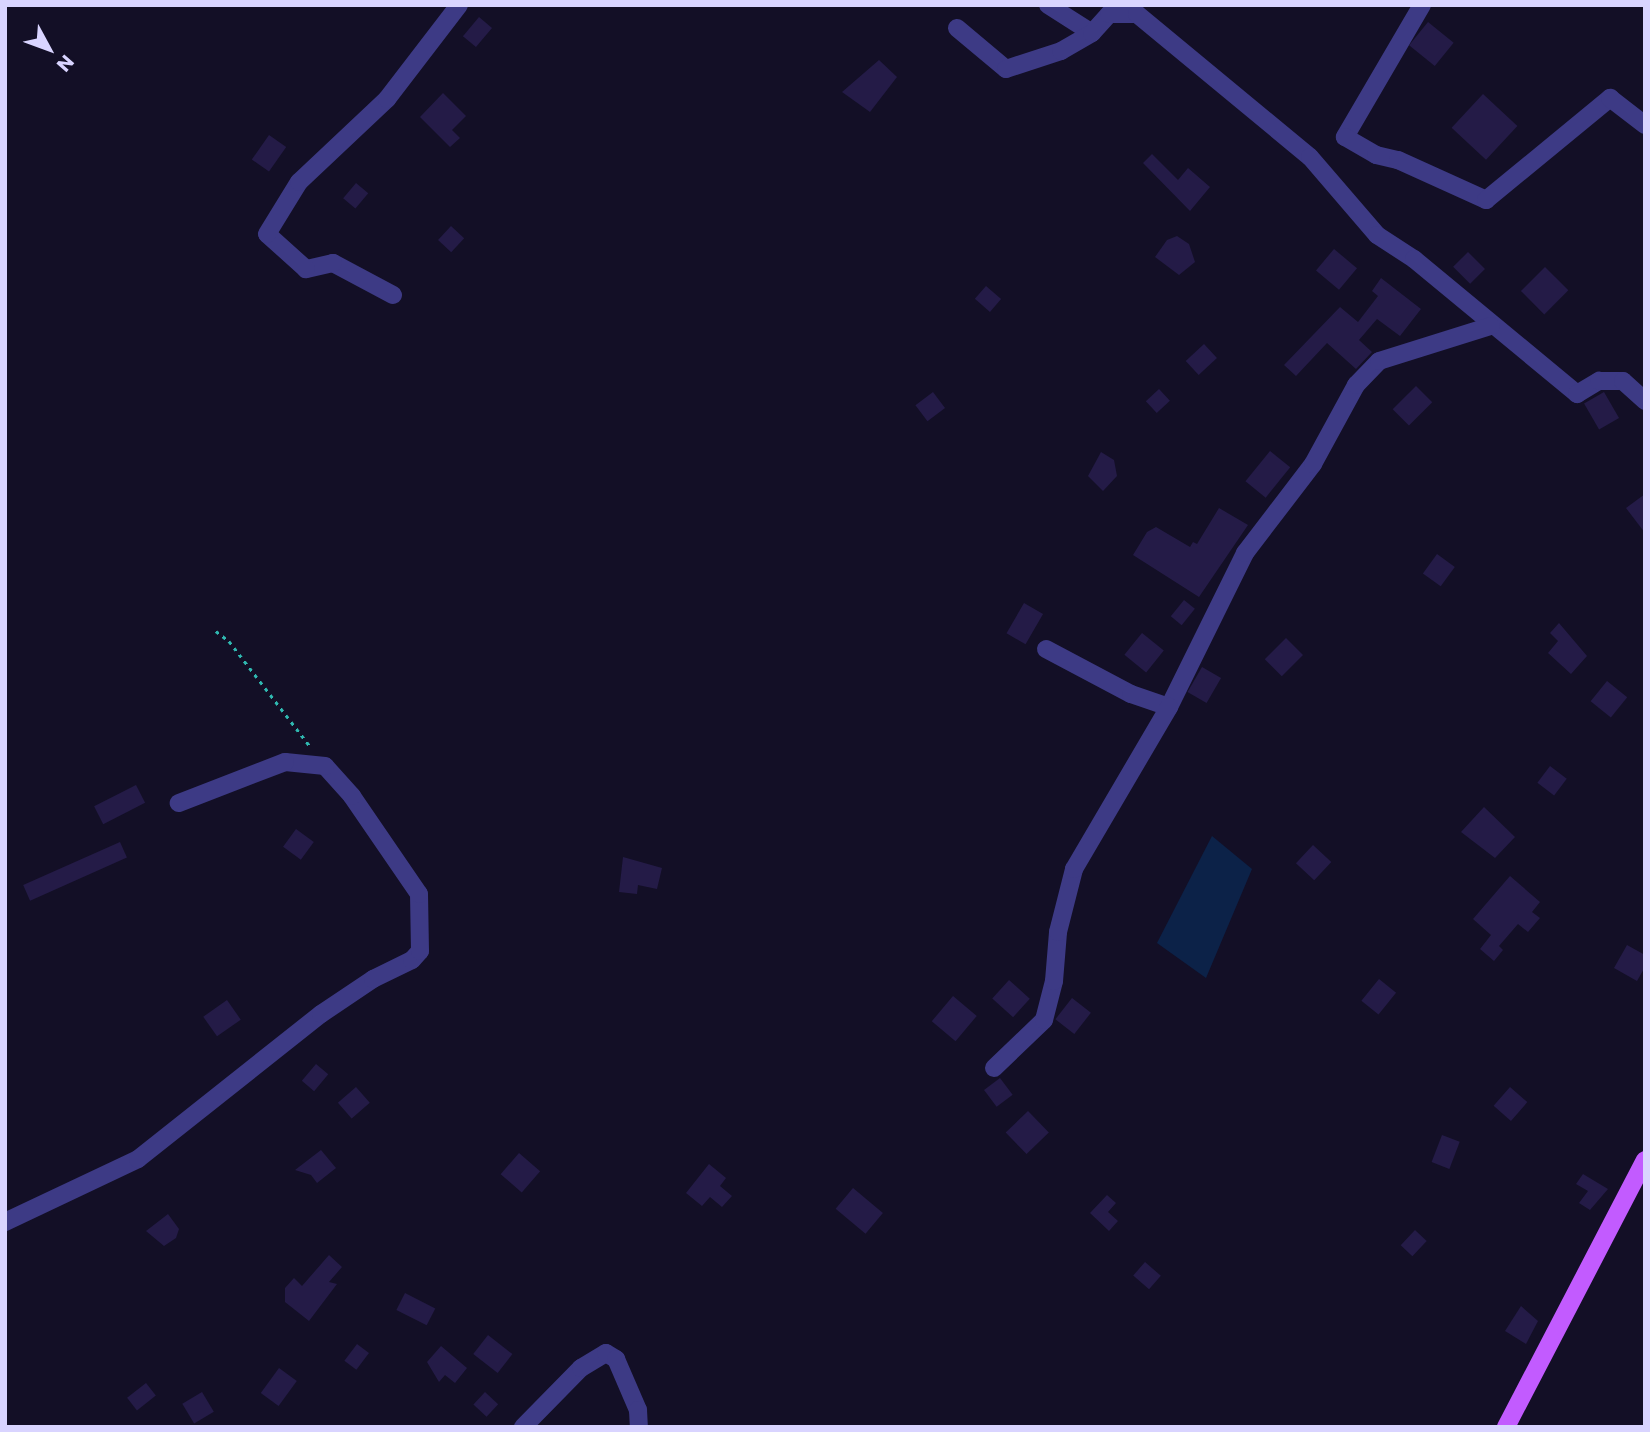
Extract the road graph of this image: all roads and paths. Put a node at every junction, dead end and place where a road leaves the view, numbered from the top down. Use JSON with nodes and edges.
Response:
{"nodes":[{"id":1,"x":459,"y":5,"type":"edge"},
{"id":2,"x":1048,"y":5,"type":"edge"},
{"id":3,"x":1422,"y":5,"type":"edge"},
{"id":4,"x":957,"y":28,"type":"dead end"},
{"id":5,"x":1092,"y":33,"type":"junction"},
{"id":6,"x":1645,"y":125,"type":"edge"},
{"id":7,"x":393,"y":295,"type":"dead end"},
{"id":8,"x":1491,"y":326,"type":"junction"},
{"id":9,"x":1645,"y":401,"type":"edge"},
{"id":10,"x":216,"y":631,"type":"dead end"},
{"id":11,"x":1046,"y":649,"type":"dead end"},
{"id":12,"x":1169,"y":707,"type":"junction"},
{"id":13,"x":325,"y":766,"type":"junction"},
{"id":14,"x":179,"y":803,"type":"dead end"},
{"id":15,"x":994,"y":1068,"type":"dead end"},
{"id":16,"x":1645,"y":1160,"type":"edge"},
{"id":17,"x":5,"y":1222,"type":"edge"},
{"id":18,"x":523,"y":1427,"type":"edge"},
{"id":19,"x":639,"y":1427,"type":"edge"},
{"id":20,"x":1506,"y":1427,"type":"edge"}],
"edges":[{"from":1,"to":7,"type":"street"},
{"from":2,"to":5,"type":"street"},
{"from":3,"to":6,"type":"street"},
{"from":4,"to":5,"type":"street"},
{"from":5,"to":8,"type":"street"},
{"from":8,"to":9,"type":"street"},
{"from":8,"to":12,"type":"street"},
{"from":10,"to":13,"type":"path"},
{"from":11,"to":12,"type":"street"},
{"from":12,"to":15,"type":"street"},
{"from":13,"to":14,"type":"street"},
{"from":13,"to":17,"type":"street"},
{"from":16,"to":20,"type":"main road"},
{"from":18,"to":19,"type":"street"}]}
